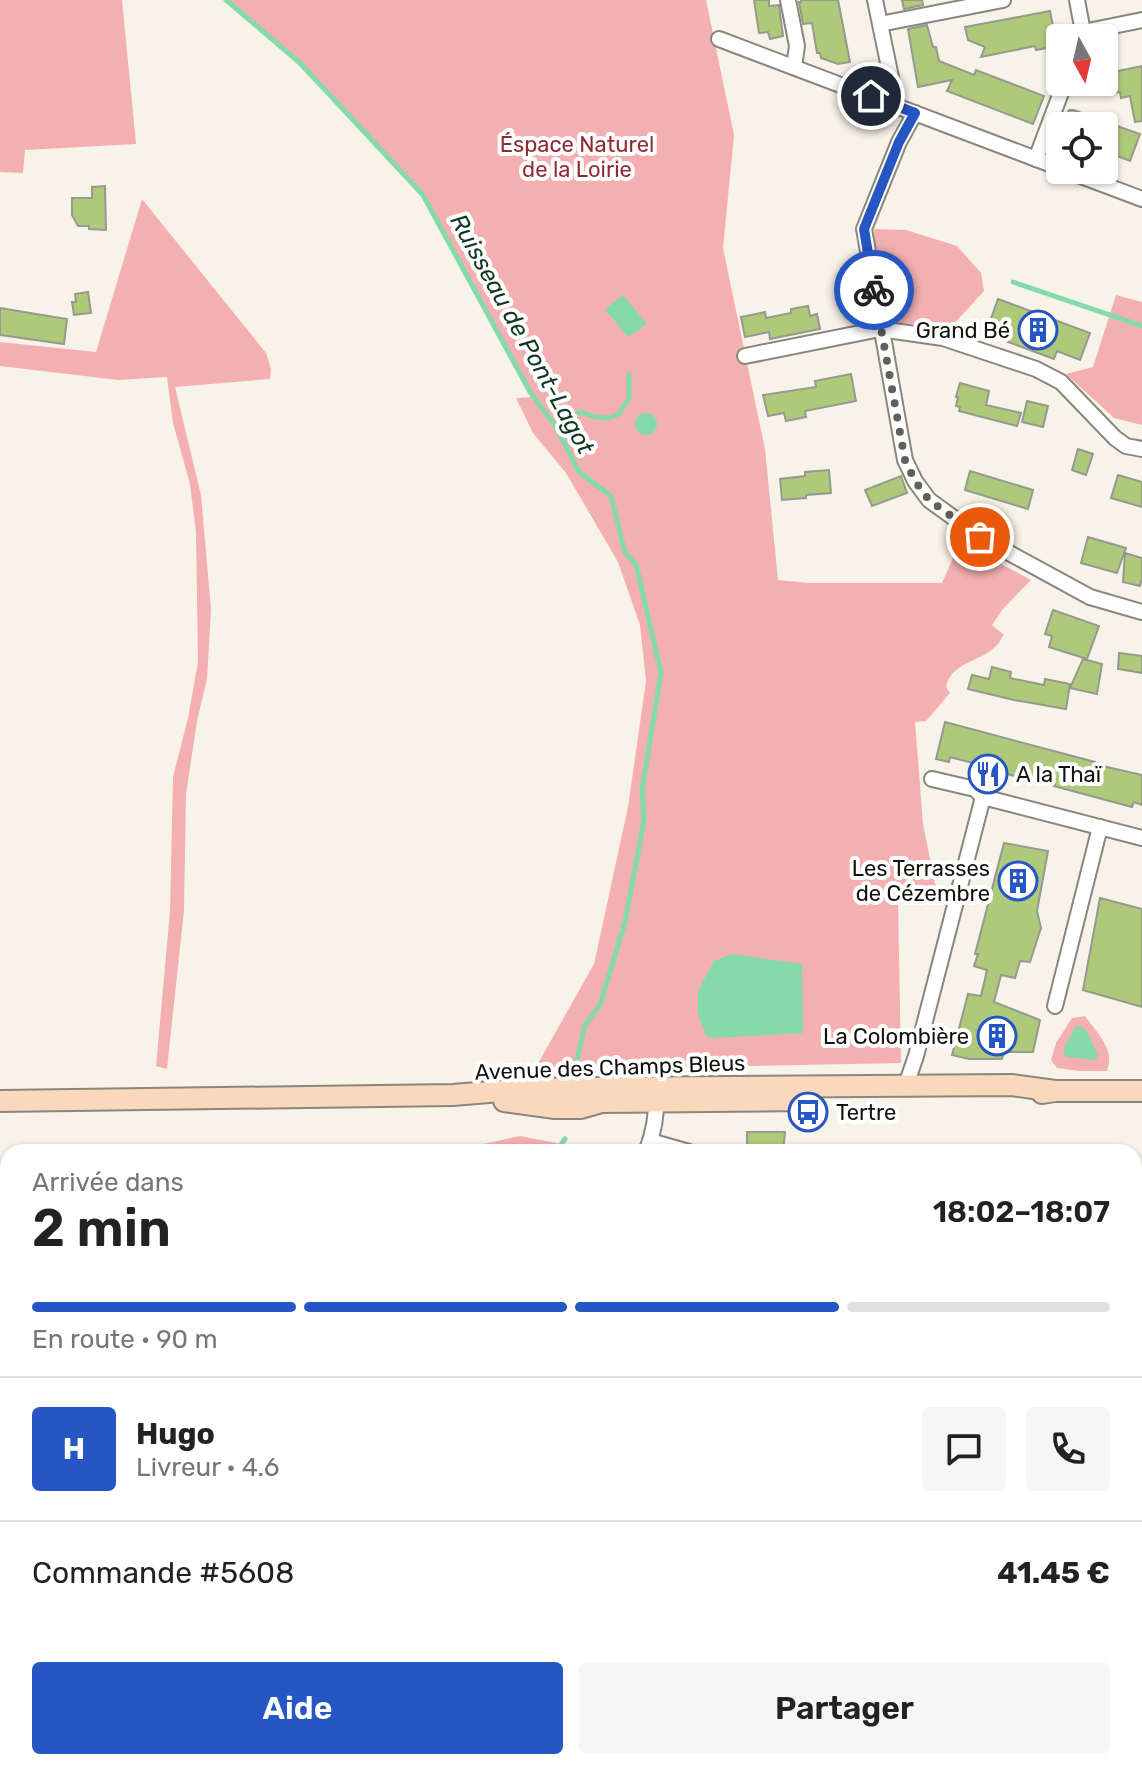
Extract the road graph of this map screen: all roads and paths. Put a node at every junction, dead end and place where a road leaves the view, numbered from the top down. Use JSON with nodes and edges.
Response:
{"nodes":[{"id":1,"x":788,"y":0,"type":"edge"},
{"id":2,"x":875,"y":0,"type":"edge"},
{"id":3,"x":1003,"y":0,"type":"edge"},
{"id":4,"x":1077,"y":0,"type":"edge"},
{"id":5,"x":1142,"y":20,"type":"edge"},
{"id":6,"x":880,"y":24,"type":"junction"},
{"id":7,"x":1080,"y":24,"type":"edge"},
{"id":8,"x":1118,"y":26,"type":"edge"},
{"id":9,"x":719,"y":39,"type":"dead end"},
{"id":10,"x":794,"y":67,"type":"junction"},
{"id":11,"x":1060,"y":96,"type":"edge"},
{"id":12,"x":897,"y":106,"type":"junction"},
{"id":13,"x":915,"y":113,"type":"junction"},
{"id":14,"x":1036,"y":159,"type":"junction"},
{"id":15,"x":1046,"y":163,"type":"edge"},
{"id":16,"x":1102,"y":184,"type":"edge"},
{"id":17,"x":1142,"y":199,"type":"edge"},
{"id":18,"x":880,"y":329,"type":"junction"},
{"id":19,"x":745,"y":356,"type":"dead end"},
{"id":20,"x":1142,"y":449,"type":"edge"},
{"id":21,"x":1142,"y":612,"type":"edge"},
{"id":22,"x":932,"y":779,"type":"dead end"},
{"id":23,"x":983,"y":797,"type":"junction"},
{"id":24,"x":1100,"y":827,"type":"junction"},
{"id":25,"x":1142,"y":838,"type":"edge"},
{"id":26,"x":1055,"y":1006,"type":"dead end"},
{"id":27,"x":906,"y":1085,"type":"junction"},
{"id":28,"x":1055,"y":1091,"type":"junction"},
{"id":29,"x":1142,"y":1091,"type":"edge"},
{"id":30,"x":656,"y":1095,"type":"junction"},
{"id":31,"x":877,"y":1099,"type":"junction"},
{"id":32,"x":0,"y":1101,"type":"edge"},
{"id":33,"x":649,"y":1144,"type":"edge"}],
"edges":[{"from":1,"to":10,"type":"street"},
{"from":2,"to":6,"type":"street"},
{"from":3,"to":6,"type":"street"},
{"from":4,"to":7,"type":"street"},
{"from":5,"to":8,"type":"street"},
{"from":6,"to":12,"type":"street"},
{"from":9,"to":10,"type":"street"},
{"from":10,"to":12,"type":"street"},
{"from":11,"to":14,"type":"street"},
{"from":12,"to":13,"type":"street"},
{"from":13,"to":14,"type":"street"},
{"from":13,"to":18,"type":"street"},
{"from":14,"to":15,"type":"street"},
{"from":16,"to":17,"type":"street"},
{"from":18,"to":19,"type":"street"},
{"from":18,"to":20,"type":"street"},
{"from":18,"to":21,"type":"street"},
{"from":22,"to":23,"type":"street"},
{"from":23,"to":24,"type":"street"},
{"from":23,"to":27,"type":"street"},
{"from":24,"to":25,"type":"street"},
{"from":24,"to":26,"type":"street"},
{"from":27,"to":28,"type":"main road","name":"Avenue des Champs Bleus"},
{"from":27,"to":30,"type":"main road","name":"Avenue des Champs Bleus"},
{"from":27,"to":31,"type":"main road","name":"Avenue des Champs Bleus"},
{"from":28,"to":29,"type":"main road","name":"Avenue des Champs Bleus"},
{"from":28,"to":31,"type":"main road","name":"Avenue des Champs Bleus"},
{"from":30,"to":31,"type":"main road","name":"Avenue des Champs Bleus"},
{"from":30,"to":32,"type":"main road","name":"Avenue des Champs Bleus"},
{"from":30,"to":33,"type":"street"}]}
